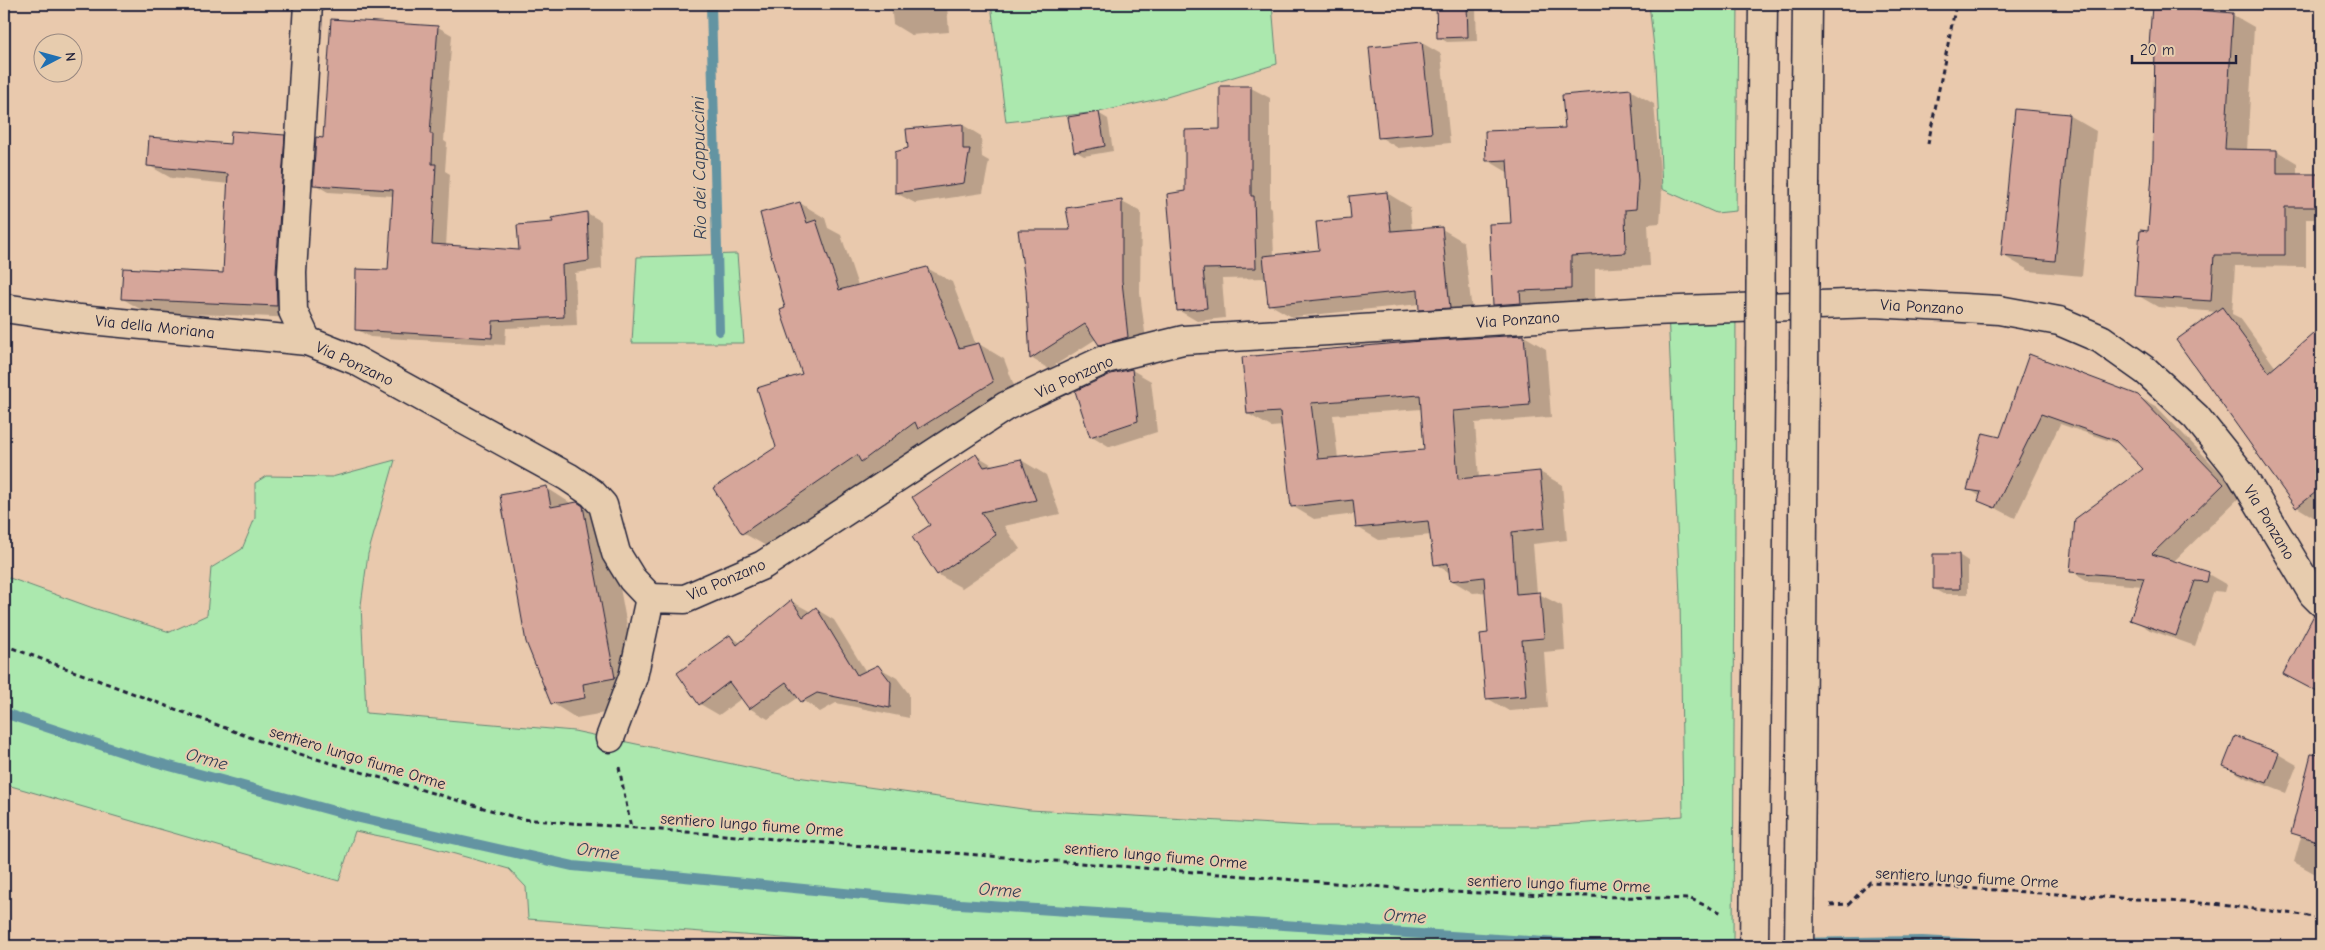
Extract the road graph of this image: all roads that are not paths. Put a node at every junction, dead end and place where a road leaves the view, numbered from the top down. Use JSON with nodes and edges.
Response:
{"nodes":[{"id":1,"x":308,"y":4,"type":"edge"},
{"id":2,"x":1763,"y":4,"type":"edge"},
{"id":3,"x":1807,"y":4,"type":"edge"},
{"id":4,"x":4,"y":308,"type":"edge"},
{"id":5,"x":307,"y":341,"type":"junction"},
{"id":6,"x":650,"y":598,"type":"junction"},
{"id":7,"x":2321,"y":602,"type":"edge"},
{"id":8,"x":610,"y":738,"type":"road end"},
{"id":9,"x":1754,"y":946,"type":"edge"},
{"id":10,"x":1799,"y":946,"type":"edge"}],
"edges":[{"from":1,"to":5,"type":"main road","name":"Via Ponzano"},
{"from":2,"to":9,"type":"main road","bridge":true},
{"from":3,"to":10,"type":"main road","bridge":true},
{"from":4,"to":5,"type":"main road","name":"Via della Moriana"},
{"from":5,"to":6,"type":"main road","name":"Via Ponzano"},
{"from":6,"to":7,"type":"main road","name":"Via Ponzano"},
{"from":6,"to":8,"type":"main road"}]}
